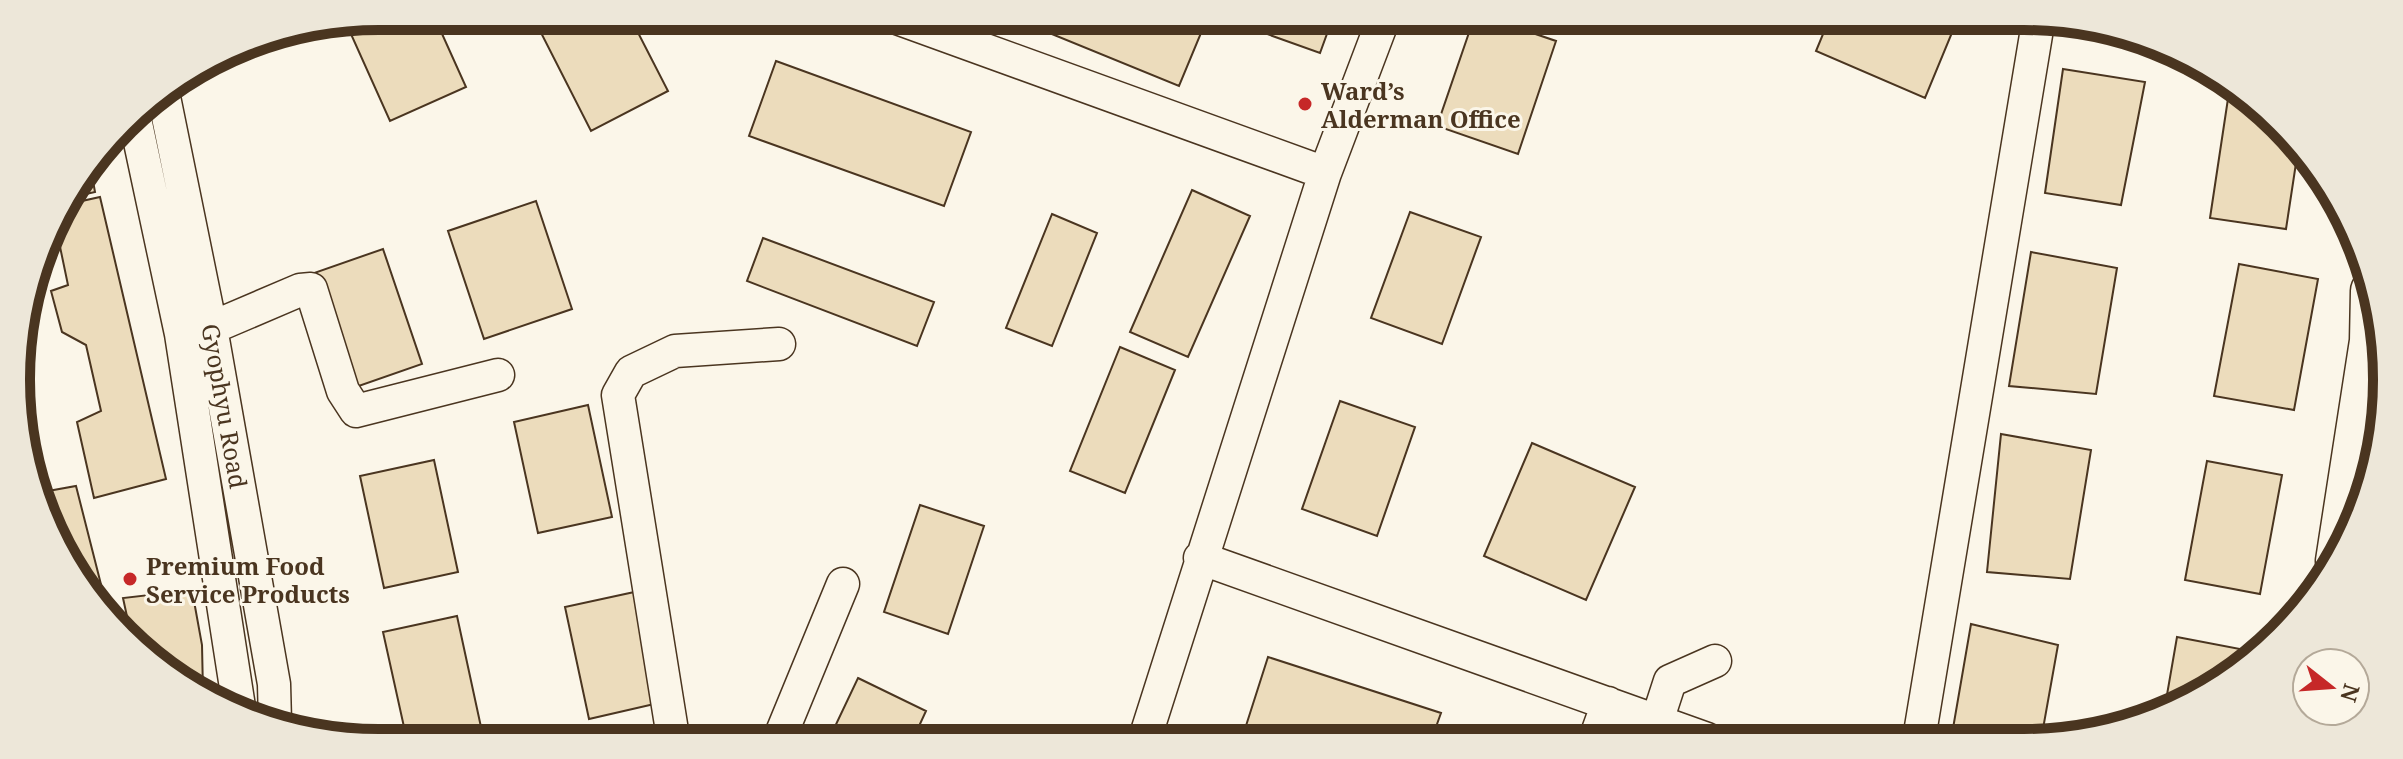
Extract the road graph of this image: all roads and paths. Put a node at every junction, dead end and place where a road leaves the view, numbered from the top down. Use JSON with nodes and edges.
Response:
{"nodes":[{"id":1,"x":930,"y":30,"type":"edge"},
{"id":2,"x":1379,"y":30,"type":"edge"},
{"id":3,"x":2037,"y":31,"type":"edge"},
{"id":4,"x":165,"y":103,"type":"edge"},
{"id":5,"x":137,"y":128,"type":"edge"},
{"id":6,"x":1325,"y":173,"type":"junction"},
{"id":7,"x":211,"y":328,"type":"junction"},
{"id":8,"x":779,"y":344,"type":"dead end"},
{"id":9,"x":2371,"y":347,"type":"edge"},
{"id":10,"x":498,"y":375,"type":"dead end"},
{"id":11,"x":2345,"y":515,"type":"edge"},
{"id":12,"x":1200,"y":558,"type":"junction"},
{"id":13,"x":843,"y":584,"type":"dead end"},
{"id":14,"x":1715,"y":661,"type":"dead end"},
{"id":15,"x":238,"y":698,"type":"edge"},
{"id":16,"x":1608,"y":703,"type":"junction"},
{"id":17,"x":275,"y":712,"type":"edge"},
{"id":18,"x":1657,"y":721,"type":"junction"},
{"id":19,"x":672,"y":729,"type":"edge"},
{"id":20,"x":783,"y":729,"type":"edge"},
{"id":21,"x":1148,"y":729,"type":"edge"},
{"id":22,"x":1599,"y":729,"type":"edge"},
{"id":23,"x":1679,"y":729,"type":"edge"},
{"id":24,"x":1921,"y":729,"type":"edge"}],
"edges":[{"from":1,"to":6,"type":"street"},
{"from":2,"to":6,"type":"street"},
{"from":3,"to":24,"type":"street"},
{"from":4,"to":7,"type":"street","name":"Gyophyu Road"},
{"from":5,"to":15,"type":"street","name":"Gyophyu Road"},
{"from":6,"to":12,"type":"street"},
{"from":7,"to":10,"type":"street"},
{"from":7,"to":17,"type":"street","name":"Gyophyu Road"},
{"from":8,"to":19,"type":"street"},
{"from":9,"to":11,"type":"main road"},
{"from":12,"to":16,"type":"street"},
{"from":12,"to":21,"type":"street"},
{"from":13,"to":20,"type":"street"},
{"from":14,"to":18,"type":"street"},
{"from":16,"to":18,"type":"street"},
{"from":16,"to":22,"type":"street"},
{"from":18,"to":23,"type":"street"}]}
